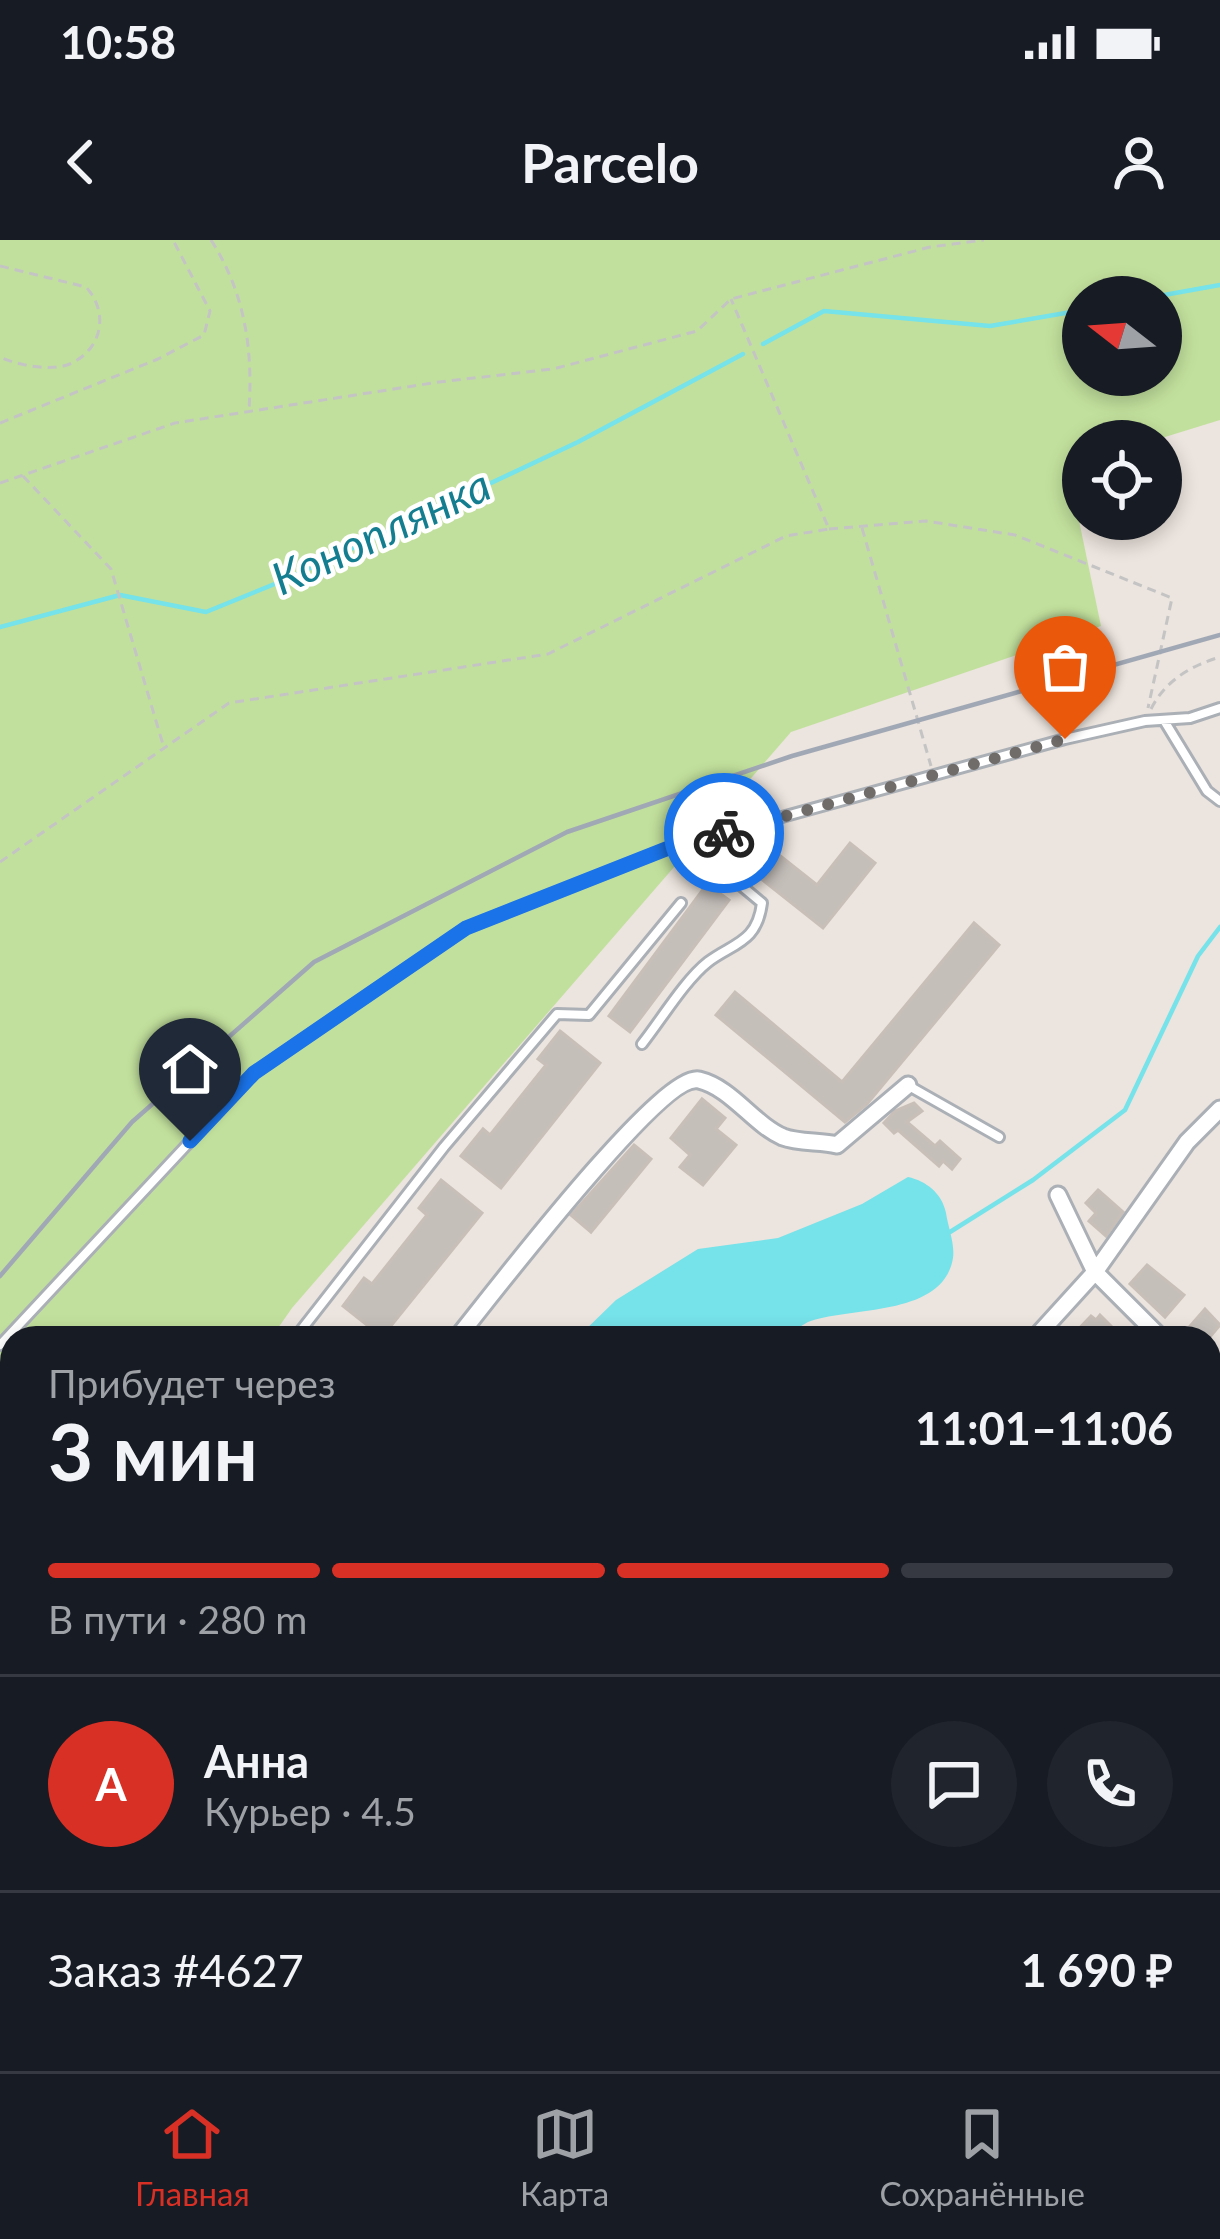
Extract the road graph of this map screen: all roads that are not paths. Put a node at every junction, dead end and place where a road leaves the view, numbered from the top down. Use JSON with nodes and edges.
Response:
{"nodes":[{"id":1,"x":1220,"y":708,"type":"edge"},
{"id":2,"x":1165,"y":722,"type":"junction"},
{"id":3,"x":1220,"y":801,"type":"edge"},
{"id":4,"x":690,"y":843,"type":"junction"},
{"id":5,"x":681,"y":903,"type":"dead end"},
{"id":6,"x":642,"y":1044,"type":"dead end"},
{"id":7,"x":908,"y":1085,"type":"joint"},
{"id":8,"x":1220,"y":1109,"type":"edge"},
{"id":9,"x":999,"y":1137,"type":"dead end"},
{"id":10,"x":1058,"y":1195,"type":"dead end"},
{"id":11,"x":1095,"y":1272,"type":"junction"},
{"id":12,"x":18,"y":1326,"type":"edge"},
{"id":13,"x":304,"y":1326,"type":"edge"},
{"id":14,"x":467,"y":1326,"type":"edge"},
{"id":15,"x":1046,"y":1326,"type":"edge"},
{"id":16,"x":1149,"y":1326,"type":"edge"}],
"edges":[{"from":1,"to":2,"type":"lane"},
{"from":2,"to":3,"type":"lane"},
{"from":2,"to":4,"type":"lane"},
{"from":4,"to":6,"type":"lane"},
{"from":4,"to":12,"type":"lane"},
{"from":5,"to":13,"type":"lane"},
{"from":7,"to":9,"type":"lane"},
{"from":7,"to":14,"type":"street"},
{"from":8,"to":11,"type":"street"},
{"from":10,"to":11,"type":"street"},
{"from":11,"to":15,"type":"street"},
{"from":11,"to":16,"type":"street"}]}
